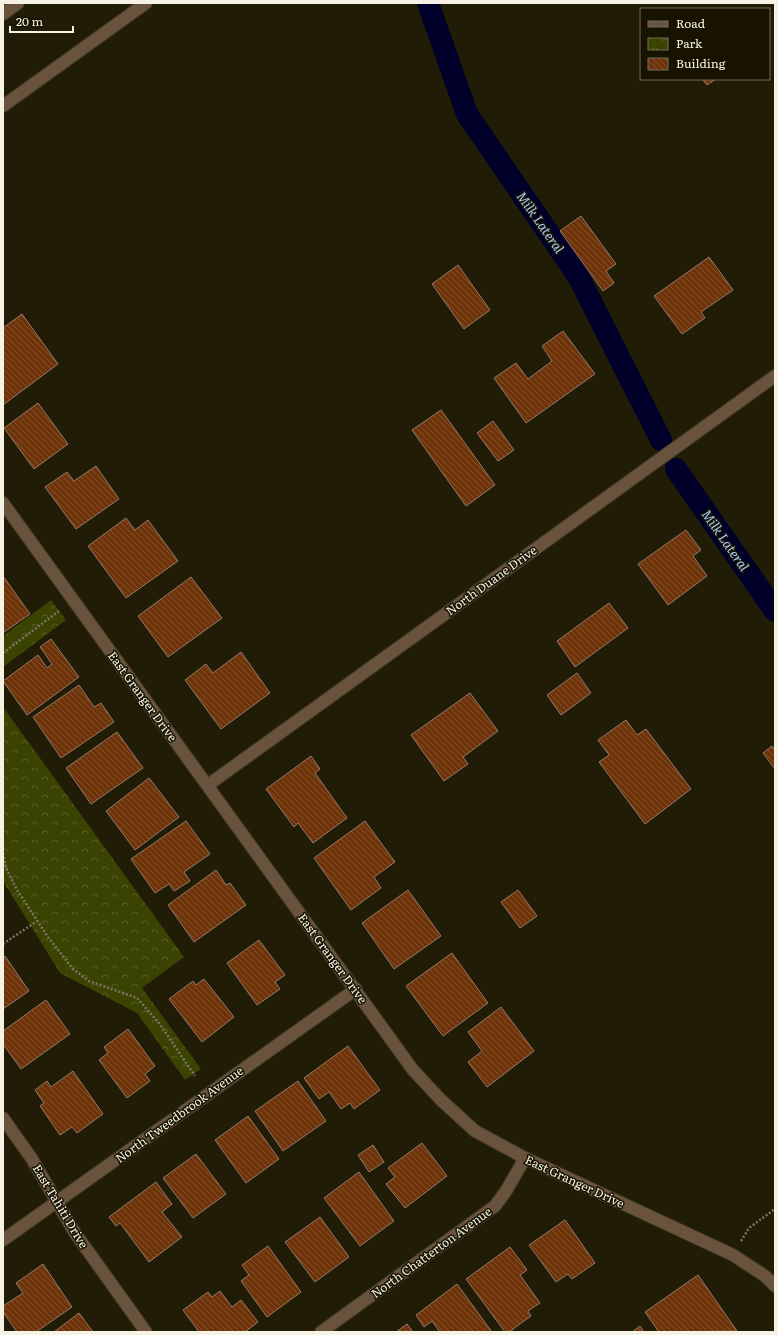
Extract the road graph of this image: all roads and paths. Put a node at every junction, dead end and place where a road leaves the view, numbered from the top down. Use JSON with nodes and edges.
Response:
{"nodes":[{"id":1,"x":18,"y":3,"type":"edge"},
{"id":2,"x":146,"y":3,"type":"edge"},
{"id":3,"x":3,"y":14,"type":"edge"},
{"id":4,"x":3,"y":106,"type":"edge"},
{"id":5,"x":775,"y":376,"type":"edge"},
{"id":6,"x":3,"y":503,"type":"edge"},
{"id":7,"x":59,"y":611,"type":"dead end"},
{"id":8,"x":3,"y":653,"type":"edge"},
{"id":9,"x":208,"y":785,"type":"junction"},
{"id":10,"x":3,"y":853,"type":"edge"},
{"id":11,"x":37,"y":921,"type":"junction"},
{"id":12,"x":3,"y":944,"type":"edge"},
{"id":13,"x":356,"y":989,"type":"junction"},
{"id":14,"x":194,"y":1076,"type":"dead end"},
{"id":15,"x":3,"y":1118,"type":"edge"},
{"id":16,"x":525,"y":1158,"type":"junction"},
{"id":17,"x":56,"y":1201,"type":"junction"},
{"id":18,"x":775,"y":1209,"type":"edge"},
{"id":19,"x":3,"y":1240,"type":"edge"},
{"id":20,"x":741,"y":1241,"type":"dead end"},
{"id":21,"x":775,"y":1286,"type":"edge"},
{"id":22,"x":146,"y":1332,"type":"edge"},
{"id":23,"x":321,"y":1332,"type":"edge"}],
"edges":[{"from":1,"to":3,"type":"street"},
{"from":2,"to":4,"type":"street"},
{"from":5,"to":9,"type":"street","name":"North Duane Drive"},
{"from":6,"to":9,"type":"street","name":"East Granger Drive"},
{"from":7,"to":8,"type":"path"},
{"from":9,"to":13,"type":"street","name":"East Granger Drive"},
{"from":10,"to":11,"type":"path"},
{"from":11,"to":12,"type":"path"},
{"from":11,"to":14,"type":"path"},
{"from":13,"to":16,"type":"street","name":"East Granger Drive"},
{"from":13,"to":17,"type":"street","name":"North Tweedbrook Avenue"},
{"from":15,"to":17,"type":"street","name":"East Tahiti Drive"},
{"from":16,"to":21,"type":"street","name":"East Granger Drive"},
{"from":16,"to":23,"type":"street","name":"North Chatterton Avenue"},
{"from":17,"to":19,"type":"street","name":"North Tweedbrook Avenue"},
{"from":17,"to":22,"type":"street","name":"East Tahiti Drive"},
{"from":18,"to":20,"type":"path"}]}
